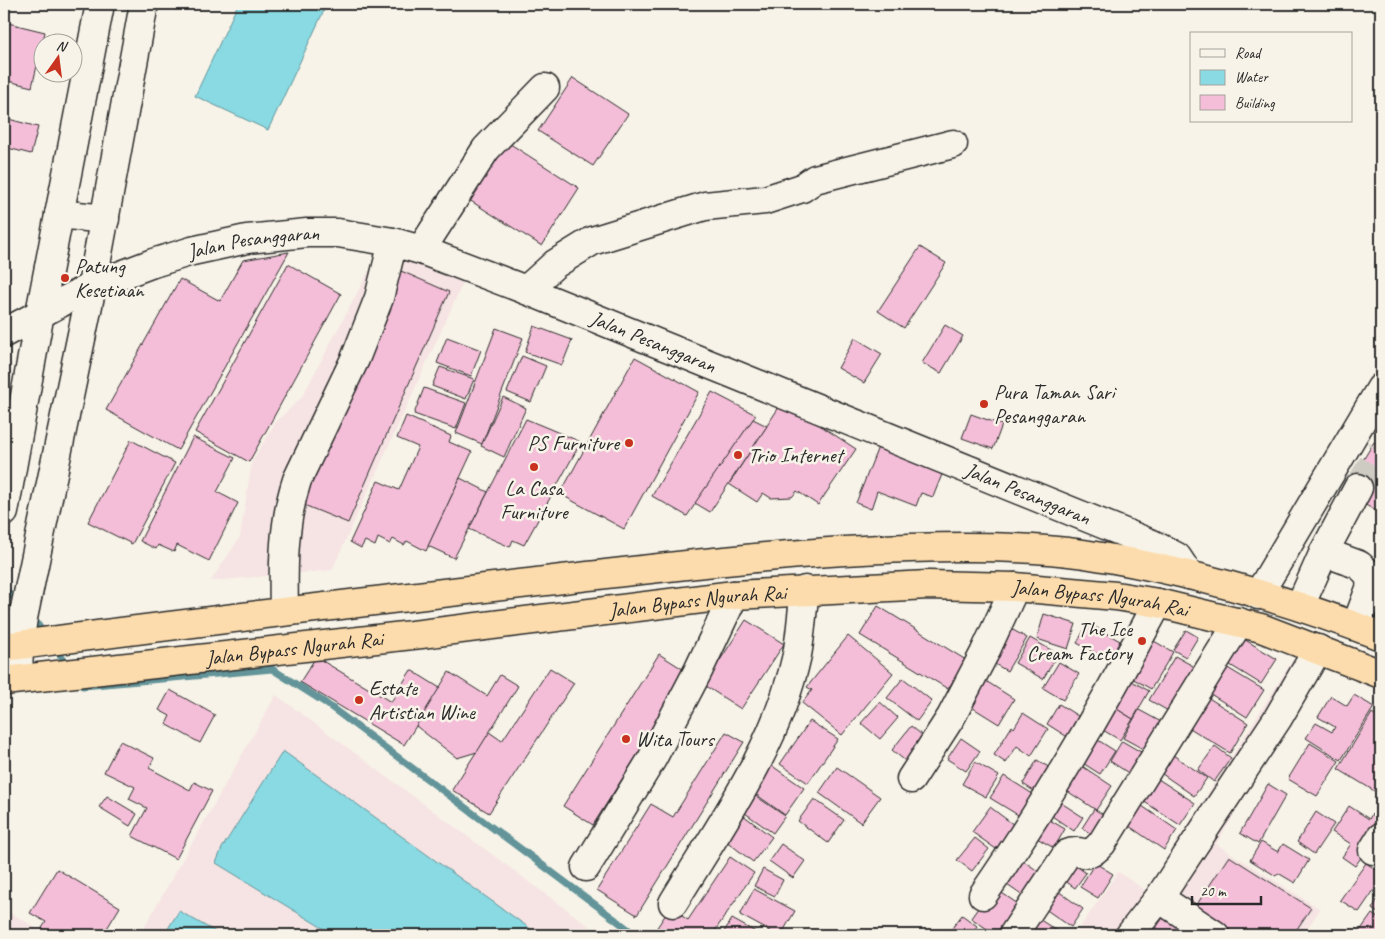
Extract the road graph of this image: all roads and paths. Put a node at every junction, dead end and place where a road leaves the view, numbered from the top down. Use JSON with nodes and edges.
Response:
{"nodes":[{"id":1,"x":100,"y":4,"type":"edge"},
{"id":2,"x":144,"y":4,"type":"edge"},
{"id":3,"x":545,"y":88,"type":"dead end"},
{"id":4,"x":953,"y":144,"type":"dead end"},
{"id":5,"x":59,"y":214,"type":"junction"},
{"id":6,"x":105,"y":219,"type":"junction"},
{"id":7,"x":393,"y":242,"type":"junction"},
{"id":8,"x":421,"y":250,"type":"junction"},
{"id":9,"x":92,"y":286,"type":"junction"},
{"id":10,"x":526,"y":290,"type":"junction"},
{"id":11,"x":40,"y":313,"type":"junction"},
{"id":12,"x":4,"y":332,"type":"edge"},
{"id":13,"x":1381,"y":388,"type":"edge"},
{"id":14,"x":1358,"y":488,"type":"tunnel mouth"},
{"id":15,"x":4,"y":512,"type":"edge"},
{"id":16,"x":1324,"y":552,"type":"junction"},
{"id":17,"x":1189,"y":575,"type":"junction"},
{"id":18,"x":1015,"y":587,"type":"junction"},
{"id":19,"x":805,"y":590,"type":"junction"},
{"id":20,"x":1258,"y":594,"type":"junction"},
{"id":21,"x":734,"y":595,"type":"junction"},
{"id":22,"x":1158,"y":603,"type":"junction"},
{"id":23,"x":1300,"y":606,"type":"junction"},
{"id":24,"x":284,"y":611,"type":"junction"},
{"id":25,"x":1239,"y":622,"type":"junction"},
{"id":26,"x":1356,"y":626,"type":"junction"},
{"id":27,"x":1381,"y":636,"type":"edge"},
{"id":28,"x":11,"y":646,"type":"edge"},
{"id":29,"x":1318,"y":649,"type":"junction"},
{"id":30,"x":1381,"y":674,"type":"edge"},
{"id":31,"x":11,"y":680,"type":"edge"},
{"id":32,"x":911,"y":779,"type":"dead end"},
{"id":33,"x":586,"y":866,"type":"dead end"},
{"id":34,"x":983,"y":895,"type":"dead end"},
{"id":35,"x":1159,"y":898,"type":"junction"},
{"id":36,"x":672,"y":903,"type":"dead end"},
{"id":37,"x":1013,"y":935,"type":"edge"},
{"id":38,"x":1130,"y":935,"type":"edge"},
{"id":39,"x":1215,"y":935,"type":"edge"}],
"edges":[{"from":1,"to":5,"type":"street"},
{"from":2,"to":6,"type":"street"},
{"from":3,"to":8,"type":"street"},
{"from":4,"to":10,"type":"street"},
{"from":5,"to":6,"type":"street"},
{"from":5,"to":11,"type":"street"},
{"from":6,"to":9,"type":"street"},
{"from":7,"to":8,"type":"street","name":"Jalan Pesanggaran"},
{"from":7,"to":9,"type":"street","name":"Jalan Pesanggaran"},
{"from":7,"to":24,"type":"street"},
{"from":8,"to":10,"type":"street","name":"Jalan Pesanggaran"},
{"from":9,"to":11,"type":"street","name":"Jalan Pesanggaran"},
{"from":9,"to":28,"type":"street"},
{"from":10,"to":17,"type":"street","name":"Jalan Pesanggaran"},
{"from":11,"to":12,"type":"street","name":"Jalan Pesanggaran"},
{"from":11,"to":15,"type":"street"},
{"from":13,"to":20,"type":"street"},
{"from":14,"to":16,"type":"street"},
{"from":16,"to":23,"type":"street"},
{"from":16,"to":26,"type":"street"},
{"from":17,"to":20,"type":"highway","name":"Jalan Bypass Ngurah Rai"},
{"from":17,"to":24,"type":"highway","name":"Jalan Bypass Ngurah Rai"},
{"from":18,"to":19,"type":"highway","name":"Jalan Bypass Ngurah Rai"},
{"from":18,"to":22,"type":"highway","name":"Jalan Bypass Ngurah Rai"},
{"from":18,"to":32,"type":"street"},
{"from":19,"to":21,"type":"highway","name":"Jalan Bypass Ngurah Rai"},
{"from":19,"to":36,"type":"street"},
{"from":20,"to":23,"type":"highway","name":"Jalan Bypass Ngurah Rai"},
{"from":21,"to":31,"type":"highway","name":"Jalan Bypass Ngurah Rai"},
{"from":21,"to":33,"type":"street"},
{"from":22,"to":25,"type":"highway","name":"Jalan Bypass Ngurah Rai"},
{"from":22,"to":34,"type":"street"},
{"from":23,"to":26,"type":"highway","name":"Jalan Bypass Ngurah Rai"},
{"from":24,"to":28,"type":"highway","name":"Jalan Bypass Ngurah Rai"},
{"from":25,"to":29,"type":"highway","name":"Jalan Bypass Ngurah Rai"},
{"from":25,"to":37,"type":"street"},
{"from":26,"to":27,"type":"highway","name":"Jalan Bypass Ngurah Rai"},
{"from":28,"to":31,"type":"street"},
{"from":29,"to":30,"type":"highway","name":"Jalan Bypass Ngurah Rai"},
{"from":29,"to":35,"type":"street"},
{"from":35,"to":38,"type":"street"},
{"from":35,"to":39,"type":"street"}]}
